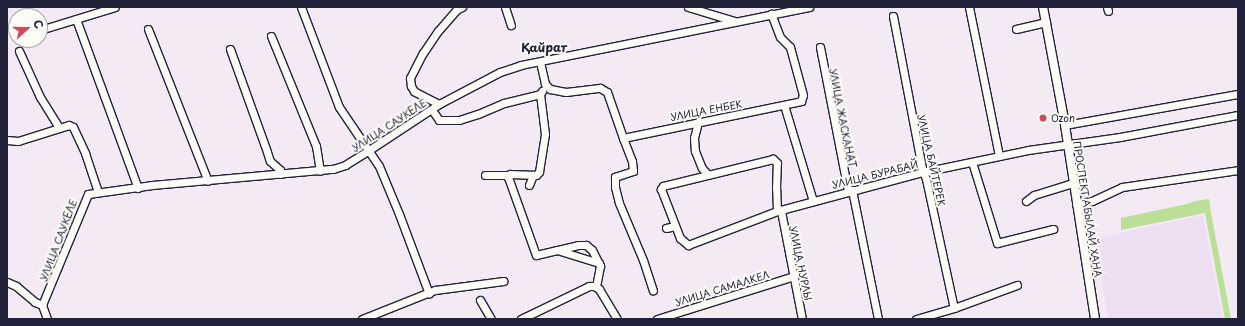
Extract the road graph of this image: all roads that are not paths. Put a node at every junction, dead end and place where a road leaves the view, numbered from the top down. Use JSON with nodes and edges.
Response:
{"nodes":[{"id":1,"x":115,"y":7,"type":"edge"},
{"id":2,"x":301,"y":7,"type":"edge"},
{"id":3,"x":462,"y":7,"type":"edge"},
{"id":4,"x":505,"y":7,"type":"edge"},
{"id":5,"x":688,"y":7,"type":"edge"},
{"id":6,"x":809,"y":7,"type":"edge"},
{"id":7,"x":969,"y":7,"type":"edge"},
{"id":8,"x":1043,"y":7,"type":"edge"},
{"id":9,"x":770,"y":14,"type":"junction"},
{"id":10,"x":893,"y":16,"type":"dead end"},
{"id":11,"x":76,"y":19,"type":"junction"},
{"id":12,"x":735,"y":21,"type":"junction"},
{"id":13,"x":1046,"y":22,"type":"junction"},
{"id":14,"x":510,"y":25,"type":"dead end"},
{"id":15,"x":48,"y":28,"type":"edge"},
{"id":16,"x":148,"y":29,"type":"dead end"},
{"id":17,"x":1016,"y":29,"type":"dead end"},
{"id":18,"x":272,"y":36,"type":"dead end"},
{"id":19,"x":820,"y":47,"type":"dead end"},
{"id":20,"x":230,"y":49,"type":"dead end"},
{"id":21,"x":19,"y":51,"type":"dead end"},
{"id":22,"x":540,"y":62,"type":"junction"},
{"id":23,"x":547,"y":87,"type":"junction"},
{"id":24,"x":540,"y":94,"type":"junction"},
{"id":25,"x":1238,"y":94,"type":"edge"},
{"id":26,"x":439,"y":104,"type":"junction"},
{"id":27,"x":784,"y":105,"type":"junction"},
{"id":28,"x":432,"y":110,"type":"junction"},
{"id":29,"x":1238,"y":116,"type":"edge"},
{"id":30,"x":698,"y":122,"type":"junction"},
{"id":31,"x":1065,"y":125,"type":"junction"},
{"id":32,"x":59,"y":127,"type":"junction"},
{"id":33,"x":623,"y":138,"type":"junction"},
{"id":34,"x":7,"y":140,"type":"edge"},
{"id":35,"x":1067,"y":144,"type":"junction"},
{"id":36,"x":370,"y":150,"type":"junction"},
{"id":37,"x":999,"y":156,"type":"junction"},
{"id":38,"x":972,"y":162,"type":"junction"},
{"id":39,"x":1238,"y":170,"type":"edge"},
{"id":40,"x":320,"y":171,"type":"junction"},
{"id":41,"x":923,"y":172,"type":"junction"},
{"id":42,"x":280,"y":174,"type":"junction"},
{"id":43,"x":485,"y":174,"type":"dead end"},
{"id":44,"x":508,"y":175,"type":"junction"},
{"id":45,"x":533,"y":175,"type":"junction"},
{"id":46,"x":708,"y":175,"type":"junction"},
{"id":47,"x":208,"y":181,"type":"junction"},
{"id":48,"x":1073,"y":183,"type":"junction"},
{"id":49,"x":529,"y":185,"type":"dead end"},
{"id":50,"x":138,"y":188,"type":"junction"},
{"id":51,"x":850,"y":191,"type":"junction"},
{"id":52,"x":98,"y":192,"type":"junction"},
{"id":53,"x":813,"y":201,"type":"junction"},
{"id":54,"x":1026,"y":201,"type":"dead end"},
{"id":55,"x":1076,"y":204,"type":"junction"},
{"id":56,"x":779,"y":211,"type":"junction"},
{"id":57,"x":675,"y":226,"type":"junction"},
{"id":58,"x":666,"y":228,"type":"dead end"},
{"id":59,"x":1053,"y":229,"type":"dead end"},
{"id":60,"x":556,"y":250,"type":"junction"},
{"id":61,"x":599,"y":263,"type":"junction"},
{"id":62,"x":794,"y":276,"type":"junction"},
{"id":63,"x":502,"y":281,"type":"dead end"},
{"id":64,"x":7,"y":282,"type":"edge"},
{"id":65,"x":1017,"y":285,"type":"dead end"},
{"id":66,"x":596,"y":287,"type":"junction"},
{"id":67,"x":653,"y":290,"type":"dead end"},
{"id":68,"x":429,"y":294,"type":"junction"},
{"id":69,"x":480,"y":300,"type":"dead end"},
{"id":70,"x":42,"y":305,"type":"junction"},
{"id":71,"x":954,"y":308,"type":"junction"},
{"id":72,"x":378,"y":316,"type":"edge"},
{"id":73,"x":47,"y":319,"type":"edge"},
{"id":74,"x":362,"y":319,"type":"edge"},
{"id":75,"x":491,"y":319,"type":"edge"},
{"id":76,"x":521,"y":319,"type":"edge"},
{"id":77,"x":617,"y":319,"type":"edge"},
{"id":78,"x":657,"y":319,"type":"edge"},
{"id":79,"x":802,"y":319,"type":"edge"},
{"id":80,"x":878,"y":319,"type":"edge"},
{"id":81,"x":916,"y":319,"type":"edge"},
{"id":82,"x":1095,"y":319,"type":"edge"}],
"edges":[{"from":1,"to":11,"type":"street"},
{"from":2,"to":36,"type":"street"},
{"from":3,"to":26,"type":"street"},
{"from":4,"to":14,"type":"street"},
{"from":5,"to":12,"type":"street"},
{"from":6,"to":9,"type":"street","name":"УЛИЦА САУКЕЛЕ"},
{"from":7,"to":37,"type":"street"},
{"from":8,"to":13,"type":"main road","name":"ПРОСПЕКТ АБЫЛАЙ ХАНА"},
{"from":9,"to":12,"type":"street","name":"УЛИЦА САУКЕЛЕ"},
{"from":9,"to":27,"type":"street","name":"УЛИЦА ЕНБЕК"},
{"from":10,"to":41,"type":"street","name":"УЛИЦА БАЙТЕРЕК"},
{"from":11,"to":15,"type":"street"},
{"from":11,"to":50,"type":"street"},
{"from":12,"to":22,"type":"street","name":"УЛИЦА САУКЕЛЕ"},
{"from":13,"to":17,"type":"street"},
{"from":13,"to":31,"type":"main road","name":"ПРОСПЕКТ АБЫЛАЙ ХАНА"},
{"from":16,"to":47,"type":"street"},
{"from":18,"to":40,"type":"street"},
{"from":19,"to":51,"type":"street","name":"УЛИЦА ЖАСКАНАТ"},
{"from":20,"to":42,"type":"street"},
{"from":21,"to":32,"type":"street"},
{"from":22,"to":23,"type":"street"},
{"from":22,"to":26,"type":"street","name":"УЛИЦА САУКЕЛЕ"},
{"from":23,"to":24,"type":"street"},
{"from":23,"to":33,"type":"street"},
{"from":24,"to":28,"type":"street"},
{"from":24,"to":45,"type":"street"},
{"from":25,"to":31,"type":"street"},
{"from":26,"to":28,"type":"street","name":"УЛИЦА САУКЕЛЕ"},
{"from":27,"to":30,"type":"street","name":"УЛИЦА ЕНБЕК"},
{"from":27,"to":53,"type":"street"},
{"from":28,"to":36,"type":"street","name":"УЛИЦА САУКЕЛЕ"},
{"from":29,"to":35,"type":"street","name":"УЛИЦА БУРАБАЙ"},
{"from":30,"to":33,"type":"street","name":"УЛИЦА ЕНБЕК"},
{"from":30,"to":46,"type":"street"},
{"from":31,"to":35,"type":"main road","name":"ПРОСПЕКТ АБЫЛАЙ ХАНА"},
{"from":32,"to":34,"type":"street"},
{"from":32,"to":52,"type":"street"},
{"from":33,"to":67,"type":"street"},
{"from":35,"to":37,"type":"street","name":"УЛИЦА БУРАБАЙ"},
{"from":35,"to":48,"type":"main road","name":"ПРОСПЕКТ АБЫЛАЙ ХАНА"},
{"from":36,"to":40,"type":"street","name":"УЛИЦА САУКЕЛЕ"},
{"from":36,"to":68,"type":"street"},
{"from":37,"to":38,"type":"street","name":"УЛИЦА БУРАБАЙ"},
{"from":38,"to":41,"type":"street","name":"УЛИЦА БУРАБАЙ"},
{"from":38,"to":59,"type":"street"},
{"from":39,"to":55,"type":"street"},
{"from":40,"to":42,"type":"street","name":"УЛИЦА САУКЕЛЕ"},
{"from":41,"to":51,"type":"street","name":"УЛИЦА БУРАБАЙ"},
{"from":41,"to":71,"type":"street","name":"УЛИЦА БАЙТЕРЕК"},
{"from":42,"to":47,"type":"street","name":"УЛИЦА САУКЕЛЕ"},
{"from":43,"to":44,"type":"street"},
{"from":44,"to":45,"type":"street"},
{"from":44,"to":60,"type":"street"},
{"from":45,"to":49,"type":"street"},
{"from":46,"to":56,"type":"street","name":"УЛИЦА НУРЛЫ"},
{"from":46,"to":57,"type":"street"},
{"from":47,"to":50,"type":"street","name":"УЛИЦА САУКЕЛЕ"},
{"from":48,"to":54,"type":"street"},
{"from":48,"to":55,"type":"main road","name":"ПРОСПЕКТ АБЫЛАЙ ХАНА"},
{"from":50,"to":52,"type":"street","name":"УЛИЦА САУКЕЛЕ"},
{"from":51,"to":53,"type":"street","name":"УЛИЦА БУРАБАЙ"},
{"from":51,"to":80,"type":"street","name":"УЛИЦА ЖАСКАНАТ"},
{"from":52,"to":70,"type":"street","name":"УЛИЦА САУКЕЛЕ"},
{"from":53,"to":56,"type":"street","name":"УЛИЦА БУРАБАЙ"},
{"from":55,"to":82,"type":"main road","name":"ПРОСПЕКТ АБЫЛАЙ ХАНА"},
{"from":56,"to":57,"type":"street","name":"УЛИЦА БУРАБАЙ"},
{"from":56,"to":62,"type":"street","name":"УЛИЦА НУРЛЫ"},
{"from":57,"to":58,"type":"street"},
{"from":60,"to":61,"type":"street"},
{"from":60,"to":61,"type":"street"},
{"from":61,"to":66,"type":"street"},
{"from":62,"to":78,"type":"street","name":"УЛИЦА САМАЛКЕЛ"},
{"from":62,"to":79,"type":"street","name":"УЛИЦА НУРЛЫ"},
{"from":63,"to":68,"type":"street"},
{"from":64,"to":70,"type":"street"},
{"from":65,"to":71,"type":"street"},
{"from":66,"to":76,"type":"street"},
{"from":66,"to":77,"type":"street"},
{"from":68,"to":72,"type":"street"},
{"from":69,"to":75,"type":"street"},
{"from":70,"to":73,"type":"street"},
{"from":71,"to":81,"type":"street"},
{"from":72,"to":74,"type":"street"}]}
